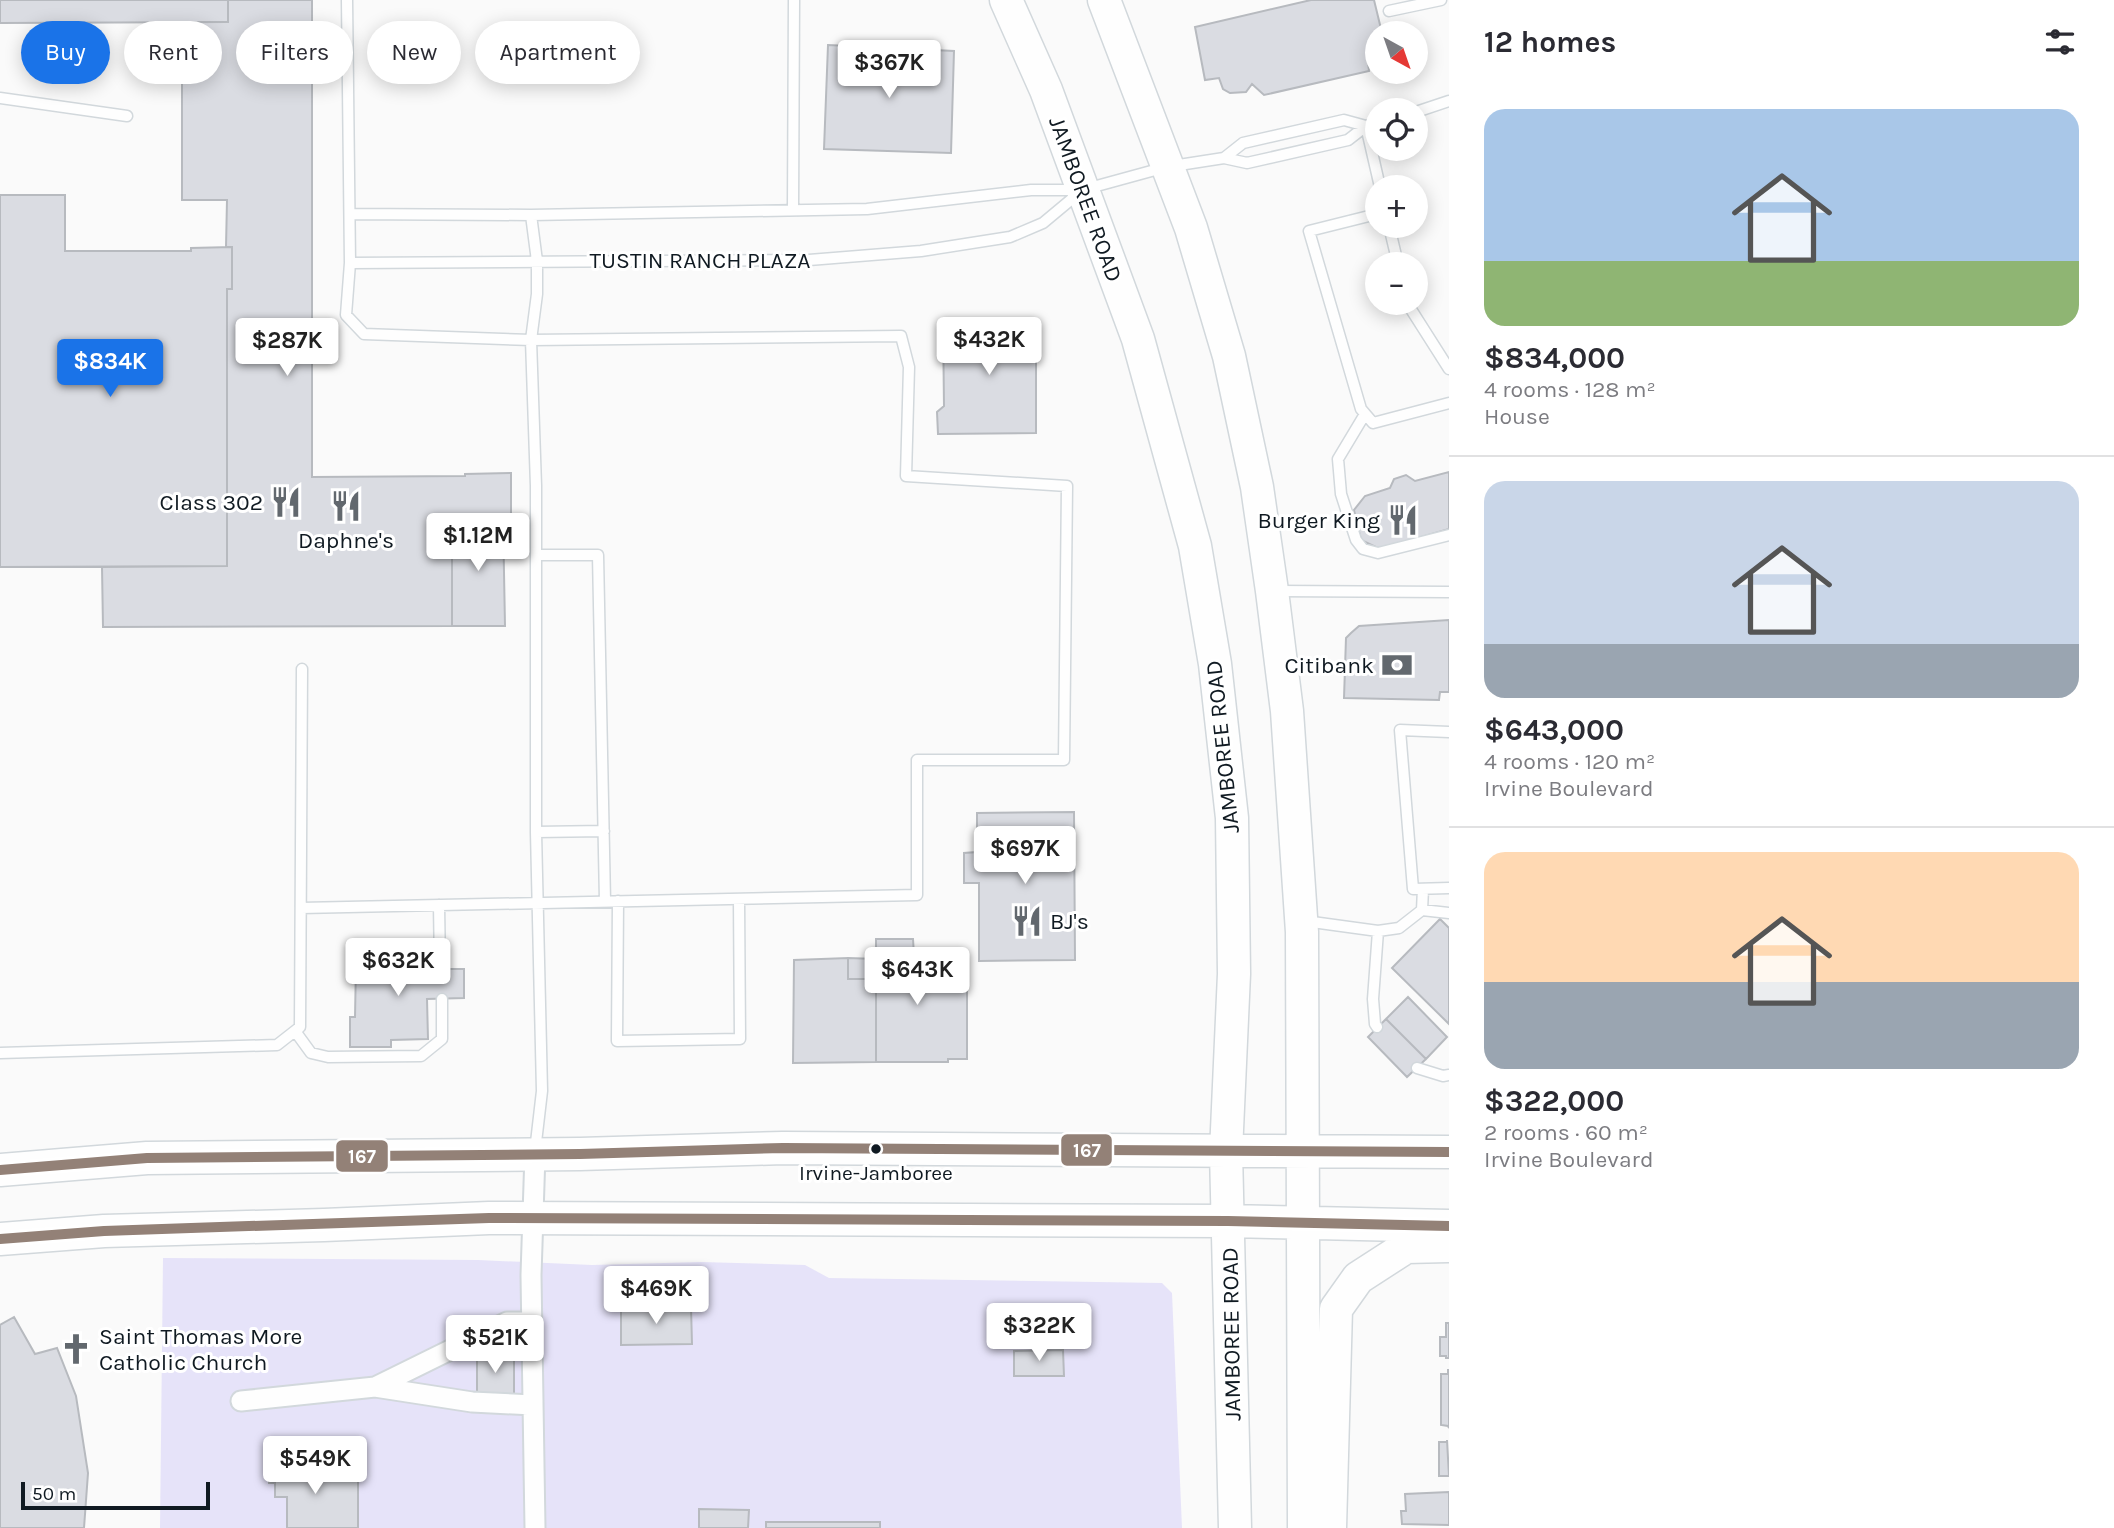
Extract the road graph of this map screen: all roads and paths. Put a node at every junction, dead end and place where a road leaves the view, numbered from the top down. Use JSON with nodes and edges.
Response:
{"nodes":[{"id":1,"x":347,"y":0,"type":"edge"},
{"id":2,"x":794,"y":0,"type":"edge"},
{"id":3,"x":1006,"y":0,"type":"edge"},
{"id":4,"x":1104,"y":0,"type":"edge"},
{"id":5,"x":1441,"y":0,"type":"edge"},
{"id":6,"x":1389,"y":11,"type":"dead end"},
{"id":7,"x":0,"y":98,"type":"edge"},
{"id":8,"x":1449,"y":101,"type":"edge"},
{"id":9,"x":1428,"y":108,"type":"edge"},
{"id":10,"x":127,"y":116,"type":"dead end"},
{"id":11,"x":1365,"y":126,"type":"edge"},
{"id":12,"x":1365,"y":127,"type":"edge"},
{"id":13,"x":1224,"y":158,"type":"junction"},
{"id":14,"x":1167,"y":167,"type":"junction"},
{"id":15,"x":1082,"y":190,"type":"junction"},
{"id":16,"x":793,"y":209,"type":"junction"},
{"id":17,"x":350,"y":214,"type":"junction"},
{"id":18,"x":531,"y":215,"type":"junction"},
{"id":19,"x":1365,"y":217,"type":"edge"},
{"id":20,"x":537,"y":261,"type":"junction"},
{"id":21,"x":350,"y":263,"type":"junction"},
{"id":22,"x":1414,"y":315,"type":"edge"},
{"id":23,"x":531,"y":340,"type":"junction"},
{"id":24,"x":1449,"y":369,"type":"edge"},
{"id":25,"x":1449,"y":402,"type":"edge"},
{"id":26,"x":1365,"y":414,"type":"junction"},
{"id":27,"x":1449,"y":535,"type":"edge"},
{"id":28,"x":536,"y":555,"type":"junction"},
{"id":29,"x":1272,"y":591,"type":"junction"},
{"id":30,"x":1449,"y":592,"type":"edge"},
{"id":31,"x":302,"y":669,"type":"dead end"},
{"id":32,"x":1449,"y":732,"type":"edge"},
{"id":33,"x":604,"y":831,"type":"junction"},
{"id":34,"x":536,"y":832,"type":"junction"},
{"id":35,"x":1423,"y":888,"type":"junction"},
{"id":36,"x":1449,"y":888,"type":"edge"},
{"id":37,"x":739,"y":899,"type":"junction"},
{"id":38,"x":606,"y":901,"type":"junction"},
{"id":39,"x":618,"y":901,"type":"junction"},
{"id":40,"x":537,"y":903,"type":"junction"},
{"id":41,"x":439,"y":905,"type":"junction"},
{"id":42,"x":301,"y":908,"type":"junction"},
{"id":43,"x":1422,"y":910,"type":"junction"},
{"id":44,"x":1449,"y":913,"type":"edge"},
{"id":45,"x":1301,"y":921,"type":"junction"},
{"id":46,"x":1378,"y":931,"type":"junction"},
{"id":47,"x":440,"y":968,"type":"dead end"},
{"id":48,"x":442,"y":999,"type":"dead end"},
{"id":49,"x":1377,"y":1027,"type":"dead end"},
{"id":50,"x":295,"y":1031,"type":"junction"},
{"id":51,"x":0,"y":1053,"type":"edge"},
{"id":52,"x":1417,"y":1068,"type":"dead end"},
{"id":53,"x":1449,"y":1075,"type":"edge"},
{"id":54,"x":1303,"y":1150,"type":"junction"},
{"id":55,"x":1226,"y":1152,"type":"junction"},
{"id":56,"x":1449,"y":1152,"type":"edge"},
{"id":57,"x":535,"y":1154,"type":"junction"},
{"id":58,"x":0,"y":1170,"type":"edge"},
{"id":59,"x":533,"y":1218,"type":"junction"},
{"id":60,"x":1228,"y":1222,"type":"junction"},
{"id":61,"x":1304,"y":1223,"type":"junction"},
{"id":62,"x":1449,"y":1226,"type":"edge"},
{"id":63,"x":0,"y":1239,"type":"edge"},
{"id":64,"x":1449,"y":1246,"type":"edge"},
{"id":65,"x":532,"y":1322,"type":"junction"},
{"id":66,"x":374,"y":1387,"type":"junction"},
{"id":67,"x":241,"y":1401,"type":"dead end"},
{"id":68,"x":533,"y":1405,"type":"junction"},
{"id":69,"x":536,"y":1528,"type":"edge"},
{"id":70,"x":1235,"y":1528,"type":"edge"},
{"id":71,"x":1304,"y":1528,"type":"edge"},
{"id":72,"x":1329,"y":1528,"type":"edge"}],
"edges":[{"from":1,"to":17,"type":"lane"},
{"from":2,"to":16,"type":"lane"},
{"from":3,"to":15,"type":"main road","name":"JAMBOREE ROAD"},
{"from":4,"to":14,"type":"main road"},
{"from":5,"to":6,"type":"lane"},
{"from":7,"to":10,"type":"lane"},
{"from":8,"to":9,"type":"lane"},
{"from":11,"to":13,"type":"lane","name":"TUSTIN RANCH PLAZA"},
{"from":12,"to":13,"type":"lane","name":"TUSTIN RANCH PLAZA"},
{"from":13,"to":14,"type":"lane","name":"TUSTIN RANCH PLAZA"},
{"from":14,"to":15,"type":"lane","name":"TUSTIN RANCH PLAZA"},
{"from":14,"to":29,"type":"main road"},
{"from":15,"to":16,"type":"lane","name":"TUSTIN RANCH PLAZA"},
{"from":15,"to":20,"type":"lane","name":"TUSTIN RANCH PLAZA"},
{"from":15,"to":55,"type":"main road","name":"JAMBOREE ROAD"},
{"from":16,"to":18,"type":"lane","name":"TUSTIN RANCH PLAZA"},
{"from":17,"to":18,"type":"lane","name":"TUSTIN RANCH PLAZA"},
{"from":17,"to":21,"type":"lane"},
{"from":18,"to":20,"type":"lane"},
{"from":19,"to":26,"type":"lane"},
{"from":20,"to":21,"type":"lane","name":"TUSTIN RANCH PLAZA"},
{"from":20,"to":23,"type":"lane"},
{"from":21,"to":23,"type":"lane"},
{"from":22,"to":24,"type":"lane"},
{"from":23,"to":28,"type":"lane"},
{"from":23,"to":37,"type":"lane"},
{"from":25,"to":26,"type":"lane"},
{"from":26,"to":27,"type":"lane"},
{"from":28,"to":33,"type":"lane"},
{"from":28,"to":34,"type":"lane"},
{"from":29,"to":30,"type":"lane"},
{"from":29,"to":45,"type":"main road"},
{"from":31,"to":42,"type":"lane"},
{"from":32,"to":35,"type":"lane"},
{"from":33,"to":34,"type":"lane"},
{"from":33,"to":38,"type":"lane"},
{"from":34,"to":40,"type":"lane"},
{"from":35,"to":36,"type":"lane"},
{"from":35,"to":43,"type":"lane"},
{"from":37,"to":39,"type":"lane"},
{"from":37,"to":39,"type":"lane"},
{"from":38,"to":39,"type":"lane"},
{"from":38,"to":40,"type":"lane"},
{"from":40,"to":41,"type":"lane"},
{"from":40,"to":57,"type":"lane"},
{"from":41,"to":42,"type":"lane"},
{"from":41,"to":47,"type":"lane"},
{"from":42,"to":50,"type":"lane"},
{"from":43,"to":44,"type":"lane"},
{"from":43,"to":46,"type":"lane"},
{"from":45,"to":46,"type":"lane"},
{"from":45,"to":54,"type":"main road"},
{"from":46,"to":49,"type":"lane"},
{"from":48,"to":50,"type":"lane"},
{"from":50,"to":51,"type":"lane"},
{"from":52,"to":53,"type":"lane"},
{"from":54,"to":55,"type":"main road"},
{"from":54,"to":56,"type":"main road"},
{"from":54,"to":61,"type":"main road"},
{"from":55,"to":57,"type":"main road"},
{"from":55,"to":60,"type":"main road","name":"JAMBOREE ROAD"},
{"from":57,"to":58,"type":"main road"},
{"from":57,"to":59,"type":"street"},
{"from":59,"to":60,"type":"main road"},
{"from":59,"to":63,"type":"main road"},
{"from":59,"to":65,"type":"street"},
{"from":60,"to":61,"type":"main road"},
{"from":60,"to":70,"type":"main road","name":"JAMBOREE ROAD"},
{"from":61,"to":62,"type":"main road"},
{"from":61,"to":71,"type":"main road"},
{"from":64,"to":72,"type":"main road"},
{"from":65,"to":66,"type":"street"},
{"from":65,"to":68,"type":"street"},
{"from":66,"to":67,"type":"street"},
{"from":66,"to":68,"type":"street"},
{"from":68,"to":69,"type":"street"}]}
